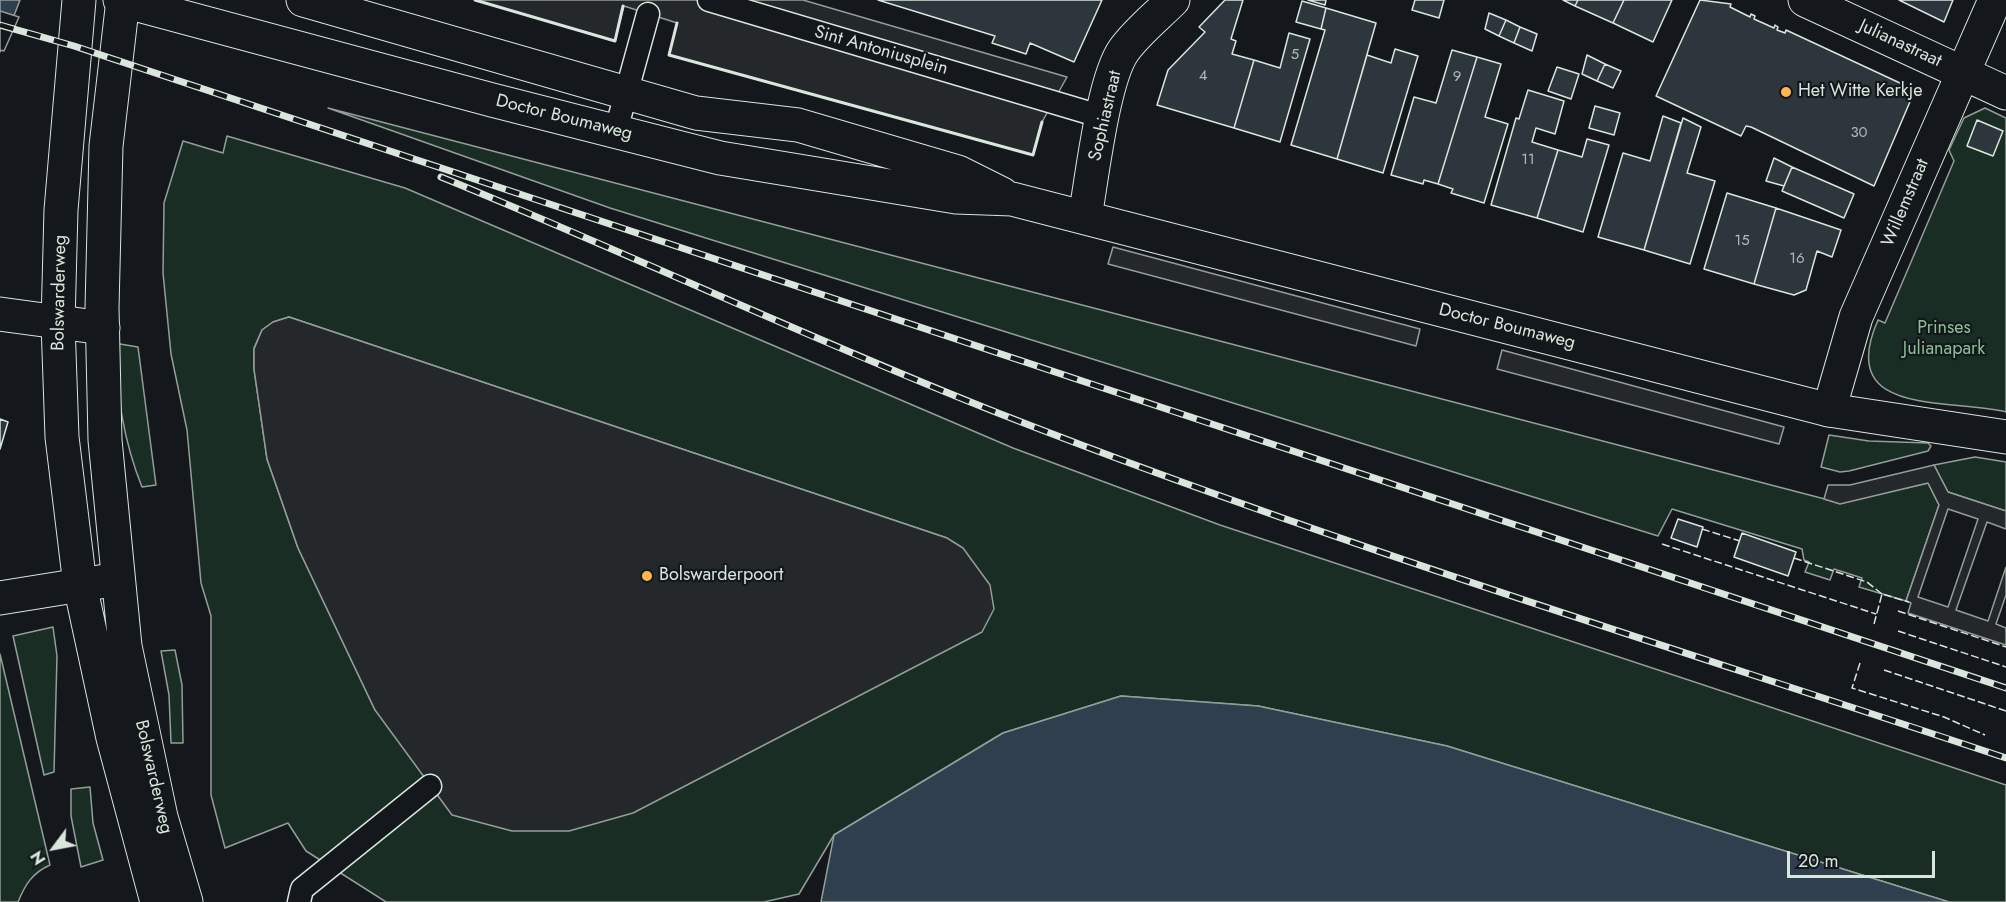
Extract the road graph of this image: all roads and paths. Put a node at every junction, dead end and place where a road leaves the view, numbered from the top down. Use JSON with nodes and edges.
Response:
{"nodes":[{"id":1,"x":79,"y":0,"type":"edge"},
{"id":2,"x":122,"y":0,"type":"edge"},
{"id":3,"x":303,"y":0,"type":"edge"},
{"id":4,"x":709,"y":0,"type":"edge"},
{"id":5,"x":1173,"y":0,"type":"edge"},
{"id":6,"x":1805,"y":0,"type":"edge"},
{"id":7,"x":1995,"y":0,"type":"edge"},
{"id":8,"x":648,"y":14,"type":"dead end"},
{"id":9,"x":1963,"y":72,"type":"junction"},
{"id":10,"x":627,"y":91,"type":"junction"},
{"id":11,"x":2006,"y":93,"type":"edge"},
{"id":12,"x":1103,"y":117,"type":"junction"},
{"id":13,"x":616,"y":130,"type":"junction"},
{"id":14,"x":1012,"y":199,"type":"junction"},
{"id":15,"x":1084,"y":217,"type":"junction"},
{"id":16,"x":0,"y":314,"type":"edge"},
{"id":17,"x":58,"y":323,"type":"junction"},
{"id":18,"x":103,"y":328,"type":"junction"},
{"id":19,"x":1829,"y":410,"type":"junction"},
{"id":20,"x":2006,"y":437,"type":"edge"},
{"id":21,"x":117,"y":579,"type":"junction"},
{"id":22,"x":68,"y":587,"type":"junction"},
{"id":23,"x":0,"y":598,"type":"edge"},
{"id":24,"x":430,"y":786,"type":"dead end"},
{"id":25,"x":157,"y":902,"type":"edge"},
{"id":26,"x":186,"y":902,"type":"edge"},
{"id":27,"x":299,"y":902,"type":"edge"}],
"edges":[{"from":1,"to":17,"type":"main road","name":"Bolswarderweg"},
{"from":2,"to":13,"type":"main road","name":"Doctor Boumaweg"},
{"from":2,"to":18,"type":"main road","name":"Bolswarderweg"},
{"from":3,"to":10,"type":"main road","name":"Doctor Boumaweg"},
{"from":4,"to":12,"type":"lane","name":"Sint Antoniusplein"},
{"from":5,"to":12,"type":"main road","name":"Sophiastraat"},
{"from":6,"to":9,"type":"main road","name":"Julianastraat"},
{"from":7,"to":9,"type":"main road","name":"Willemstraat"},
{"from":8,"to":10,"type":"lane"},
{"from":9,"to":11,"type":"main road"},
{"from":9,"to":19,"type":"main road","name":"Willemstraat"},
{"from":10,"to":13,"type":"lane"},
{"from":10,"to":14,"type":"main road","name":"Doctor Boumaweg"},
{"from":12,"to":15,"type":"main road","name":"Sophiastraat"},
{"from":13,"to":14,"type":"main road","name":"Doctor Boumaweg"},
{"from":14,"to":15,"type":"main road","name":"Doctor Boumaweg"},
{"from":15,"to":19,"type":"main road","name":"Doctor Boumaweg"},
{"from":16,"to":17,"type":"main road"},
{"from":17,"to":18,"type":"main road"},
{"from":17,"to":22,"type":"main road","name":"Bolswarderweg"},
{"from":18,"to":21,"type":"main road","name":"Bolswarderweg"},
{"from":19,"to":20,"type":"main road","name":"Doctor Boumaweg"},
{"from":21,"to":22,"type":"main road"},
{"from":21,"to":26,"type":"main road","name":"Bolswarderweg"},
{"from":22,"to":23,"type":"main road"},
{"from":22,"to":25,"type":"main road","name":"Bolswarderweg"},
{"from":24,"to":27,"type":"lane"}]}
